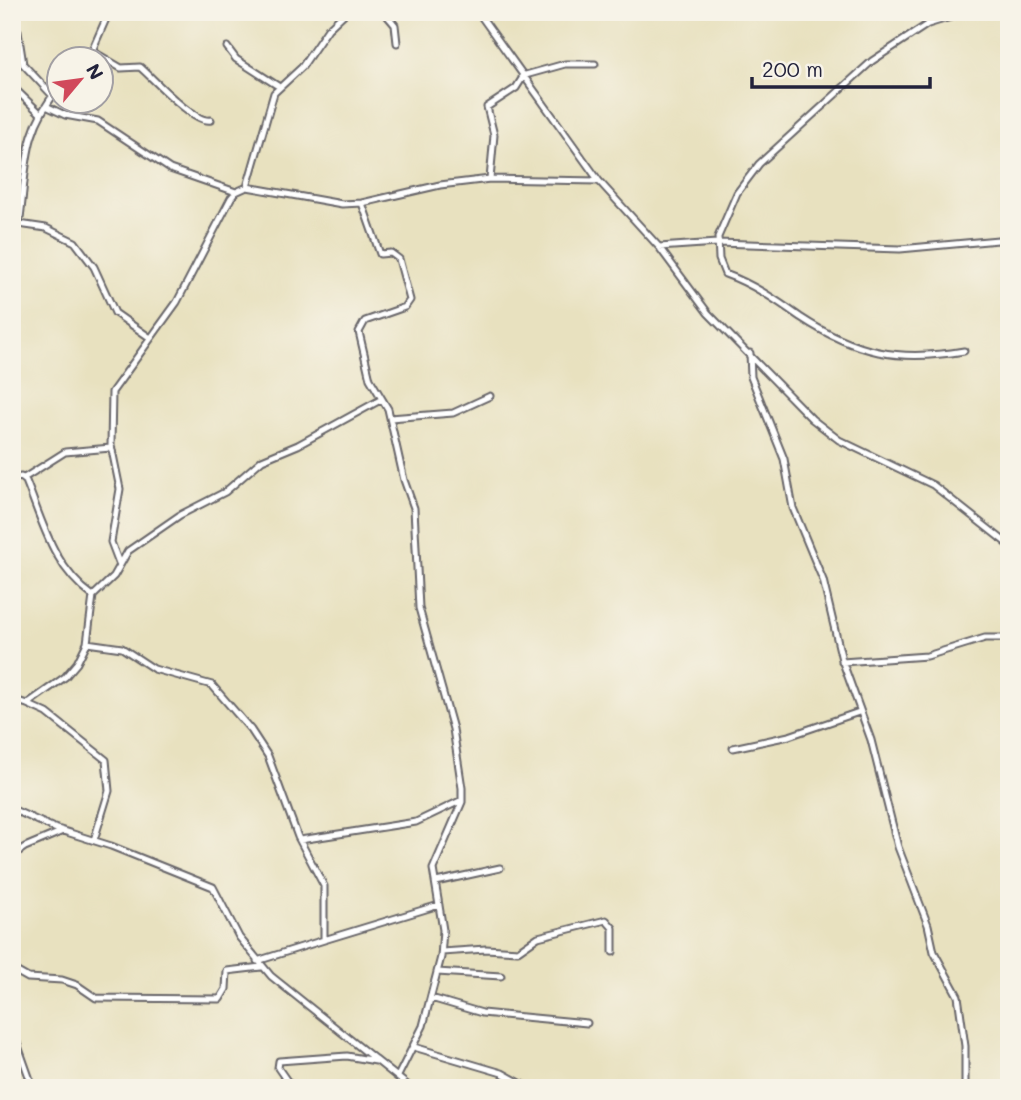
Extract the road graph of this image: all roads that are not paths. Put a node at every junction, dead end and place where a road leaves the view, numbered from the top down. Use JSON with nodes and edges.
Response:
{"nodes":[{"id":1,"x":109,"y":12,"type":"edge"},
{"id":2,"x":346,"y":12,"type":"edge"},
{"id":3,"x":384,"y":12,"type":"edge"},
{"id":4,"x":478,"y":12,"type":"edge"},
{"id":5,"x":967,"y":12,"type":"edge"},
{"id":6,"x":12,"y":19,"type":"edge"},
{"id":7,"x":397,"y":43,"type":"dead end"},
{"id":8,"x":94,"y":46,"type":"edge"},
{"id":9,"x":227,"y":47,"type":"dead end"},
{"id":10,"x":595,"y":64,"type":"dead end"},
{"id":11,"x":116,"y":65,"type":"edge"},
{"id":12,"x":523,"y":76,"type":"junction"},
{"id":13,"x":12,"y":86,"type":"edge"},
{"id":14,"x":278,"y":86,"type":"junction"},
{"id":15,"x":46,"y":88,"type":"edge"},
{"id":16,"x":46,"y":106,"type":"edge"},
{"id":17,"x":41,"y":114,"type":"junction"},
{"id":18,"x":70,"y":116,"type":"edge"},
{"id":19,"x":211,"y":120,"type":"dead end"},
{"id":20,"x":490,"y":179,"type":"junction"},
{"id":21,"x":599,"y":181,"type":"junction"},
{"id":22,"x":247,"y":187,"type":"junction"},
{"id":23,"x":236,"y":191,"type":"junction"},
{"id":24,"x":362,"y":203,"type":"junction"},
{"id":25,"x":14,"y":223,"type":"edge"},
{"id":26,"x":1009,"y":239,"type":"edge"},
{"id":27,"x":717,"y":243,"type":"junction"},
{"id":28,"x":659,"y":247,"type":"junction"},
{"id":29,"x":149,"y":337,"type":"junction"},
{"id":30,"x":964,"y":351,"type":"dead end"},
{"id":31,"x":750,"y":353,"type":"junction"},
{"id":32,"x":490,"y":396,"type":"dead end"},
{"id":33,"x":382,"y":399,"type":"junction"},
{"id":34,"x":390,"y":418,"type":"junction"},
{"id":35,"x":111,"y":448,"type":"junction"},
{"id":36,"x":24,"y":478,"type":"junction"},
{"id":37,"x":12,"y":479,"type":"edge"},
{"id":38,"x":1009,"y":545,"type":"edge"},
{"id":39,"x":120,"y":563,"type":"junction"},
{"id":40,"x":93,"y":596,"type":"junction"},
{"id":41,"x":1009,"y":638,"type":"edge"},
{"id":42,"x":87,"y":643,"type":"junction"},
{"id":43,"x":842,"y":662,"type":"junction"},
{"id":44,"x":12,"y":699,"type":"edge"},
{"id":45,"x":27,"y":704,"type":"junction"},
{"id":46,"x":859,"y":712,"type":"junction"},
{"id":47,"x":733,"y":748,"type":"dead end"},
{"id":48,"x":462,"y":800,"type":"junction"},
{"id":49,"x":12,"y":809,"type":"edge"},
{"id":50,"x":63,"y":831,"type":"junction"},
{"id":51,"x":94,"y":840,"type":"junction"},
{"id":52,"x":300,"y":840,"type":"junction"},
{"id":53,"x":12,"y":856,"type":"edge"},
{"id":54,"x":500,"y":868,"type":"dead end"},
{"id":55,"x":436,"y":882,"type":"junction"},
{"id":56,"x":439,"y":905,"type":"junction"},
{"id":57,"x":324,"y":940,"type":"junction"},
{"id":58,"x":442,"y":951,"type":"junction"},
{"id":59,"x":612,"y":952,"type":"dead end"},
{"id":60,"x":257,"y":961,"type":"junction"},
{"id":61,"x":262,"y":967,"type":"junction"},
{"id":62,"x":12,"y":970,"type":"edge"},
{"id":63,"x":437,"y":972,"type":"junction"},
{"id":64,"x":501,"y":976,"type":"dead end"},
{"id":65,"x":431,"y":998,"type":"junction"},
{"id":66,"x":587,"y":1023,"type":"dead end"},
{"id":67,"x":12,"y":1029,"type":"edge"},
{"id":68,"x":414,"y":1047,"type":"junction"},
{"id":69,"x":379,"y":1062,"type":"junction"},
{"id":70,"x":398,"y":1076,"type":"junction"},
{"id":71,"x":33,"y":1088,"type":"edge"},
{"id":72,"x":292,"y":1088,"type":"edge"},
{"id":73,"x":411,"y":1088,"type":"edge"},
{"id":74,"x":529,"y":1088,"type":"edge"},
{"id":75,"x":965,"y":1088,"type":"edge"}],
"edges":[{"from":1,"to":8,"type":"street"},
{"from":2,"to":14,"type":"street"},
{"from":3,"to":7,"type":"street"},
{"from":4,"to":12,"type":"street"},
{"from":5,"to":27,"type":"street"},
{"from":6,"to":15,"type":"street"},
{"from":9,"to":14,"type":"street"},
{"from":10,"to":12,"type":"street"},
{"from":11,"to":19,"type":"street"},
{"from":12,"to":20,"type":"street"},
{"from":12,"to":21,"type":"street"},
{"from":13,"to":17,"type":"street"},
{"from":14,"to":22,"type":"street"},
{"from":16,"to":17,"type":"street"},
{"from":17,"to":25,"type":"street"},
{"from":18,"to":23,"type":"street"},
{"from":20,"to":21,"type":"street"},
{"from":20,"to":24,"type":"street"},
{"from":21,"to":28,"type":"street"},
{"from":22,"to":23,"type":"street"},
{"from":22,"to":24,"type":"street"},
{"from":23,"to":29,"type":"street"},
{"from":24,"to":33,"type":"street"},
{"from":25,"to":29,"type":"street"},
{"from":26,"to":27,"type":"street"},
{"from":27,"to":28,"type":"street"},
{"from":27,"to":30,"type":"street"},
{"from":28,"to":31,"type":"street"},
{"from":29,"to":35,"type":"street"},
{"from":31,"to":38,"type":"street"},
{"from":31,"to":43,"type":"street"},
{"from":32,"to":34,"type":"street"},
{"from":33,"to":34,"type":"street"},
{"from":33,"to":39,"type":"street"},
{"from":34,"to":48,"type":"street"},
{"from":35,"to":36,"type":"street"},
{"from":35,"to":39,"type":"street"},
{"from":36,"to":37,"type":"street"},
{"from":36,"to":40,"type":"street"},
{"from":39,"to":40,"type":"street"},
{"from":40,"to":42,"type":"street"},
{"from":41,"to":43,"type":"street"},
{"from":42,"to":45,"type":"street"},
{"from":42,"to":52,"type":"street"},
{"from":43,"to":46,"type":"street"},
{"from":44,"to":45,"type":"street"},
{"from":45,"to":51,"type":"street"},
{"from":46,"to":47,"type":"street"},
{"from":46,"to":75,"type":"street"},
{"from":48,"to":52,"type":"street"},
{"from":48,"to":55,"type":"street"},
{"from":49,"to":50,"type":"street"},
{"from":50,"to":51,"type":"street"},
{"from":50,"to":53,"type":"street"},
{"from":51,"to":60,"type":"street"},
{"from":52,"to":57,"type":"street"},
{"from":54,"to":55,"type":"street"},
{"from":55,"to":56,"type":"street"},
{"from":56,"to":57,"type":"street"},
{"from":56,"to":58,"type":"street"},
{"from":57,"to":60,"type":"street"},
{"from":58,"to":59,"type":"street"},
{"from":58,"to":63,"type":"street"},
{"from":60,"to":61,"type":"street"},
{"from":61,"to":62,"type":"street"},
{"from":61,"to":69,"type":"street"},
{"from":63,"to":64,"type":"street"},
{"from":63,"to":65,"type":"street"},
{"from":65,"to":66,"type":"street"},
{"from":65,"to":68,"type":"street"},
{"from":67,"to":71,"type":"street"},
{"from":68,"to":70,"type":"street"},
{"from":68,"to":74,"type":"street"},
{"from":69,"to":70,"type":"street"},
{"from":69,"to":72,"type":"street"},
{"from":70,"to":73,"type":"street"}]}
